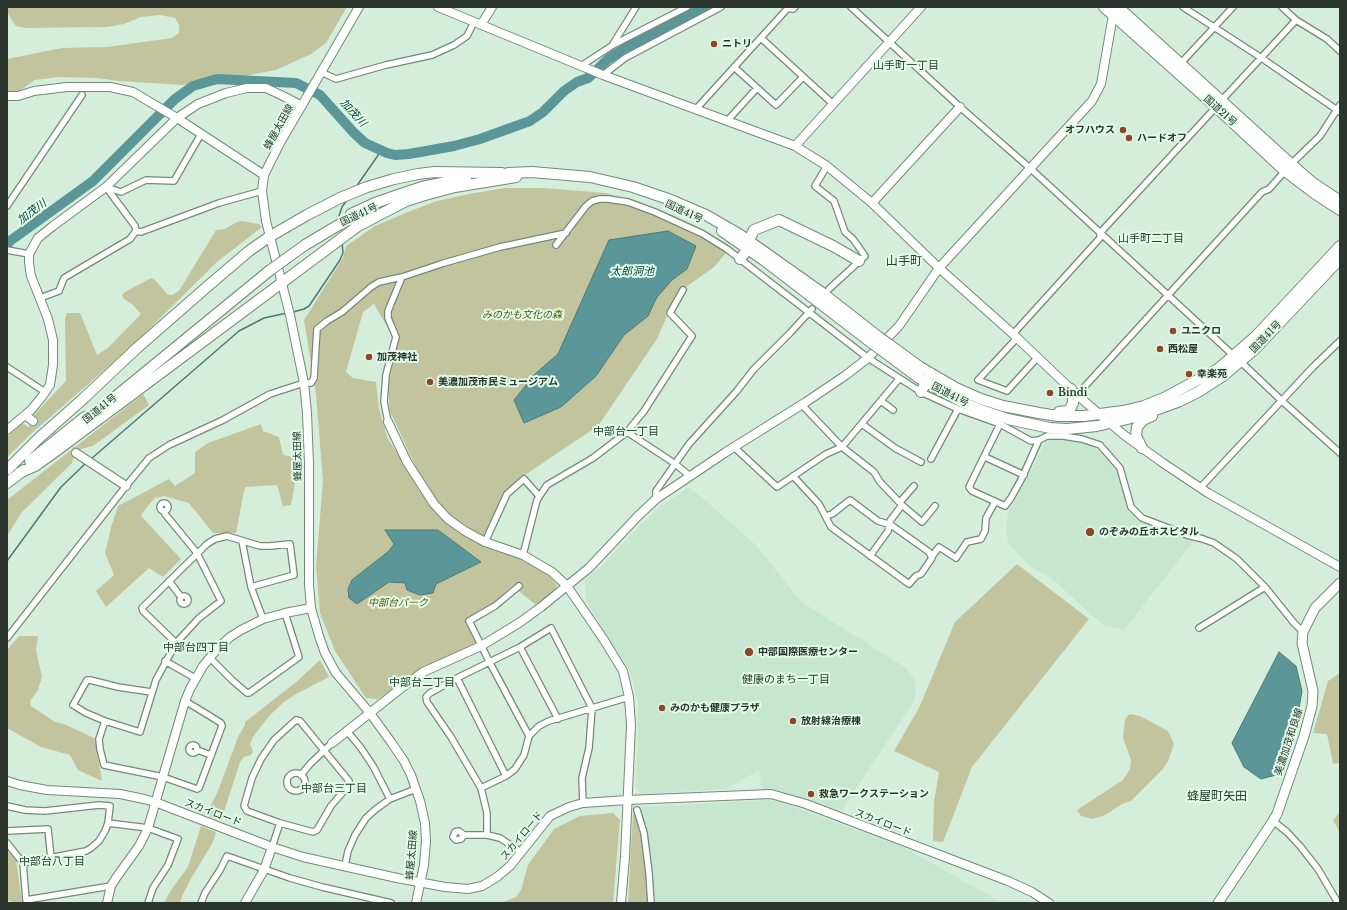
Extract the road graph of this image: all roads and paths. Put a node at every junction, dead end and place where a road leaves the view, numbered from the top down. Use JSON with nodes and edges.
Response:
{"nodes":[{"id":1,"x":359,"y":7,"type":"edge"},
{"id":2,"x":438,"y":7,"type":"edge"},
{"id":3,"x":492,"y":7,"type":"edge"},
{"id":4,"x":636,"y":7,"type":"edge"},
{"id":5,"x":687,"y":7,"type":"edge"},
{"id":6,"x":721,"y":7,"type":"edge"},
{"id":7,"x":795,"y":7,"type":"edge"},
{"id":8,"x":851,"y":7,"type":"edge"},
{"id":9,"x":921,"y":7,"type":"edge"},
{"id":10,"x":1104,"y":7,"type":"edge"},
{"id":11,"x":1183,"y":7,"type":"edge"},
{"id":12,"x":1233,"y":7,"type":"edge"},
{"id":13,"x":1282,"y":7,"type":"edge"},
{"id":14,"x":1114,"y":10,"type":"edge"},
{"id":15,"x":1296,"y":20,"type":"junction"},
{"id":16,"x":477,"y":23,"type":"junction"},
{"id":17,"x":1215,"y":27,"type":"junction"},
{"id":18,"x":761,"y":38,"type":"junction"},
{"id":19,"x":889,"y":42,"type":"junction"},
{"id":20,"x":613,"y":45,"type":"junction"},
{"id":21,"x":1340,"y":51,"type":"edge"},
{"id":22,"x":1260,"y":57,"type":"junction"},
{"id":23,"x":1181,"y":63,"type":"junction"},
{"id":24,"x":581,"y":66,"type":"junction"},
{"id":25,"x":734,"y":67,"type":"junction"},
{"id":26,"x":321,"y":72,"type":"junction"},
{"id":27,"x":603,"y":75,"type":"junction"},
{"id":28,"x":803,"y":77,"type":"junction"},
{"id":29,"x":757,"y":88,"type":"junction"},
{"id":30,"x":82,"y":95,"type":"dead end"},
{"id":31,"x":7,"y":96,"type":"edge"},
{"id":32,"x":833,"y":104,"type":"junction"},
{"id":33,"x":1218,"y":104,"type":"junction"},
{"id":34,"x":1340,"y":105,"type":"edge"},
{"id":35,"x":302,"y":106,"type":"junction"},
{"id":36,"x":960,"y":107,"type":"junction"},
{"id":37,"x":696,"y":109,"type":"junction"},
{"id":38,"x":1338,"y":111,"type":"edge"},
{"id":39,"x":174,"y":116,"type":"junction"},
{"id":40,"x":727,"y":121,"type":"junction"},
{"id":41,"x":201,"y":134,"type":"junction"},
{"id":42,"x":795,"y":146,"type":"junction"},
{"id":43,"x":826,"y":166,"type":"junction"},
{"id":44,"x":1288,"y":167,"type":"junction"},
{"id":45,"x":1031,"y":169,"type":"junction"},
{"id":46,"x":502,"y":173,"type":"junction"},
{"id":47,"x":264,"y":175,"type":"junction"},
{"id":48,"x":516,"y":177,"type":"junction"},
{"id":49,"x":106,"y":187,"type":"junction"},
{"id":50,"x":262,"y":191,"type":"junction"},
{"id":51,"x":1340,"y":201,"type":"edge"},
{"id":52,"x":872,"y":203,"type":"junction"},
{"id":53,"x":7,"y":206,"type":"edge"},
{"id":54,"x":1340,"y":210,"type":"edge"},
{"id":55,"x":352,"y":215,"type":"junction"},
{"id":56,"x":136,"y":231,"type":"junction"},
{"id":57,"x":566,"y":233,"type":"junction"},
{"id":58,"x":1100,"y":233,"type":"junction"},
{"id":59,"x":270,"y":237,"type":"junction"},
{"id":60,"x":556,"y":245,"type":"dead end"},
{"id":61,"x":748,"y":245,"type":"junction"},
{"id":62,"x":1340,"y":246,"type":"edge"},
{"id":63,"x":7,"y":250,"type":"edge"},
{"id":64,"x":29,"y":254,"type":"junction"},
{"id":65,"x":740,"y":259,"type":"junction"},
{"id":66,"x":1340,"y":259,"type":"edge"},
{"id":67,"x":859,"y":261,"type":"junction"},
{"id":68,"x":939,"y":268,"type":"junction"},
{"id":69,"x":269,"y":270,"type":"junction"},
{"id":70,"x":402,"y":277,"type":"junction"},
{"id":71,"x":281,"y":282,"type":"junction"},
{"id":72,"x":830,"y":289,"type":"dead end"},
{"id":73,"x":683,"y":290,"type":"dead end"},
{"id":74,"x":1167,"y":296,"type":"junction"},
{"id":75,"x":40,"y":298,"type":"junction"},
{"id":76,"x":810,"y":311,"type":"junction"},
{"id":77,"x":1015,"y":336,"type":"junction"},
{"id":78,"x":1340,"y":341,"type":"edge"},
{"id":79,"x":887,"y":349,"type":"junction"},
{"id":80,"x":868,"y":358,"type":"junction"},
{"id":81,"x":1037,"y":358,"type":"junction"},
{"id":82,"x":1237,"y":359,"type":"junction"},
{"id":83,"x":7,"y":367,"type":"edge"},
{"id":84,"x":899,"y":379,"type":"junction"},
{"id":85,"x":304,"y":383,"type":"junction"},
{"id":86,"x":924,"y":387,"type":"junction"},
{"id":87,"x":45,"y":392,"type":"junction"},
{"id":88,"x":1074,"y":392,"type":"junction"},
{"id":89,"x":881,"y":400,"type":"junction"},
{"id":90,"x":1282,"y":401,"type":"junction"},
{"id":91,"x":1170,"y":404,"type":"junction"},
{"id":92,"x":802,"y":405,"type":"junction"},
{"id":93,"x":958,"y":409,"type":"junction"},
{"id":94,"x":892,"y":410,"type":"dead end"},
{"id":95,"x":1033,"y":412,"type":"junction"},
{"id":96,"x":1099,"y":414,"type":"junction"},
{"id":97,"x":25,"y":415,"type":"junction"},
{"id":98,"x":33,"y":421,"type":"tunnel mouth"},
{"id":99,"x":388,"y":422,"type":"joint"},
{"id":100,"x":1110,"y":423,"type":"junction"},
{"id":101,"x":862,"y":424,"type":"junction"},
{"id":102,"x":1000,"y":424,"type":"junction"},
{"id":103,"x":7,"y":430,"type":"edge"},
{"id":104,"x":626,"y":432,"type":"junction"},
{"id":105,"x":1040,"y":440,"type":"junction"},
{"id":106,"x":734,"y":447,"type":"junction"},
{"id":107,"x":842,"y":447,"type":"junction"},
{"id":108,"x":1142,"y":448,"type":"junction"},
{"id":109,"x":76,"y":453,"type":"tunnel mouth"},
{"id":110,"x":1340,"y":453,"type":"edge"},
{"id":111,"x":984,"y":456,"type":"junction"},
{"id":112,"x":931,"y":459,"type":"dead end"},
{"id":113,"x":921,"y":462,"type":"dead end"},
{"id":114,"x":674,"y":463,"type":"junction"},
{"id":115,"x":7,"y":470,"type":"edge"},
{"id":116,"x":19,"y":473,"type":"junction"},
{"id":117,"x":1024,"y":475,"type":"junction"},
{"id":118,"x":690,"y":476,"type":"junction"},
{"id":119,"x":793,"y":476,"type":"junction"},
{"id":120,"x":7,"y":482,"type":"edge"},
{"id":121,"x":126,"y":486,"type":"junction"},
{"id":122,"x":914,"y":486,"type":"dead end"},
{"id":123,"x":1200,"y":488,"type":"junction"},
{"id":124,"x":539,"y":496,"type":"junction"},
{"id":125,"x":656,"y":499,"type":"junction"},
{"id":126,"x":995,"y":502,"type":"junction"},
{"id":127,"x":901,"y":503,"type":"junction"},
{"id":128,"x":935,"y":506,"type":"dead end"},
{"id":129,"x":164,"y":511,"type":"dead end"},
{"id":130,"x":826,"y":516,"type":"junction"},
{"id":131,"x":888,"y":524,"type":"junction"},
{"id":132,"x":242,"y":541,"type":"junction"},
{"id":133,"x":485,"y":542,"type":"junction"},
{"id":134,"x":197,"y":553,"type":"junction"},
{"id":135,"x":523,"y":555,"type":"junction"},
{"id":136,"x":931,"y":555,"type":"junction"},
{"id":137,"x":870,"y":556,"type":"junction"},
{"id":138,"x":1340,"y":567,"type":"edge"},
{"id":139,"x":169,"y":581,"type":"junction"},
{"id":140,"x":1340,"y":583,"type":"edge"},
{"id":141,"x":519,"y":586,"type":"dead end"},
{"id":142,"x":567,"y":586,"type":"junction"},
{"id":143,"x":251,"y":587,"type":"junction"},
{"id":144,"x":1265,"y":587,"type":"junction"},
{"id":145,"x":181,"y":597,"type":"dead end"},
{"id":146,"x":311,"y":608,"type":"junction"},
{"id":147,"x":285,"y":613,"type":"junction"},
{"id":148,"x":263,"y":619,"type":"junction"},
{"id":149,"x":1199,"y":628,"type":"dead end"},
{"id":150,"x":1303,"y":632,"type":"junction"},
{"id":151,"x":7,"y":638,"type":"edge"},
{"id":152,"x":176,"y":643,"type":"junction"},
{"id":153,"x":481,"y":646,"type":"junction"},
{"id":154,"x":520,"y":647,"type":"junction"},
{"id":155,"x":209,"y":657,"type":"junction"},
{"id":156,"x":166,"y":661,"type":"junction"},
{"id":157,"x":490,"y":663,"type":"junction"},
{"id":158,"x":195,"y":678,"type":"junction"},
{"id":159,"x":457,"y":678,"type":"junction"},
{"id":160,"x":151,"y":692,"type":"junction"},
{"id":161,"x":629,"y":697,"type":"junction"},
{"id":162,"x":185,"y":701,"type":"junction"},
{"id":163,"x":592,"y":708,"type":"junction"},
{"id":164,"x":370,"y":713,"type":"junction"},
{"id":165,"x":558,"y":719,"type":"junction"},
{"id":166,"x":105,"y":721,"type":"junction"},
{"id":167,"x":346,"y":731,"type":"junction"},
{"id":168,"x":529,"y":736,"type":"junction"},
{"id":169,"x":332,"y":743,"type":"joint"},
{"id":170,"x":197,"y":750,"type":"dead end"},
{"id":171,"x":323,"y":751,"type":"junction"},
{"id":172,"x":212,"y":755,"type":"junction"},
{"id":173,"x":301,"y":775,"type":"dead end"},
{"id":174,"x":506,"y":776,"type":"junction"},
{"id":175,"x":163,"y":777,"type":"junction"},
{"id":176,"x":7,"y":781,"type":"edge"},
{"id":177,"x":481,"y":788,"type":"junction"},
{"id":178,"x":416,"y":789,"type":"junction"},
{"id":179,"x":390,"y":799,"type":"junction"},
{"id":180,"x":627,"y":800,"type":"junction"},
{"id":181,"x":155,"y":802,"type":"junction"},
{"id":182,"x":583,"y":803,"type":"junction"},
{"id":183,"x":7,"y":806,"type":"edge"},
{"id":184,"x":637,"y":810,"type":"dead end"},
{"id":185,"x":1273,"y":821,"type":"junction"},
{"id":186,"x":108,"y":823,"type":"junction"},
{"id":187,"x":280,"y":823,"type":"junction"},
{"id":188,"x":148,"y":828,"type":"junction"},
{"id":189,"x":7,"y":830,"type":"edge"},
{"id":190,"x":464,"y":835,"type":"dead end"},
{"id":191,"x":487,"y":835,"type":"junction"},
{"id":192,"x":7,"y":843,"type":"edge"},
{"id":193,"x":272,"y":847,"type":"junction"},
{"id":194,"x":521,"y":852,"type":"junction"},
{"id":195,"x":51,"y":858,"type":"junction"},
{"id":196,"x":23,"y":863,"type":"junction"},
{"id":197,"x":345,"y":866,"type":"junction"},
{"id":198,"x":264,"y":870,"type":"junction"},
{"id":199,"x":421,"y":883,"type":"junction"},
{"id":200,"x":111,"y":886,"type":"junction"},
{"id":201,"x":107,"y":903,"type":"edge"},
{"id":202,"x":148,"y":903,"type":"edge"},
{"id":203,"x":201,"y":903,"type":"edge"},
{"id":204,"x":247,"y":903,"type":"edge"},
{"id":205,"x":391,"y":903,"type":"edge"},
{"id":206,"x":416,"y":903,"type":"edge"},
{"id":207,"x":620,"y":903,"type":"edge"},
{"id":208,"x":651,"y":903,"type":"edge"},
{"id":209,"x":1049,"y":903,"type":"edge"},
{"id":210,"x":1218,"y":903,"type":"edge"},
{"id":211,"x":1338,"y":903,"type":"edge"}],
"edges":[{"from":1,"to":26,"type":"street","name":"蜂屋太田線"},
{"from":2,"to":16,"type":"street"},
{"from":3,"to":16,"type":"street"},
{"from":4,"to":20,"type":"street"},
{"from":5,"to":20,"type":"street"},
{"from":6,"to":27,"type":"street"},
{"from":7,"to":18,"type":"street"},
{"from":8,"to":19,"type":"street"},
{"from":9,"to":19,"type":"street"},
{"from":10,"to":14,"type":"highway","name":"国道21号"},
{"from":11,"to":17,"type":"street"},
{"from":12,"to":17,"type":"street"},
{"from":13,"to":15,"type":"street"},
{"from":14,"to":23,"type":"highway","name":"国道21号"},
{"from":14,"to":33,"type":"highway","name":"国道21号"},
{"from":14,"to":45,"type":"street"},
{"from":15,"to":21,"type":"street"},
{"from":15,"to":22,"type":"street"},
{"from":16,"to":24,"type":"street"},
{"from":16,"to":26,"type":"street"},
{"from":17,"to":22,"type":"street"},
{"from":17,"to":23,"type":"street"},
{"from":18,"to":25,"type":"street"},
{"from":18,"to":28,"type":"street"},
{"from":19,"to":32,"type":"street"},
{"from":19,"to":36,"type":"street"},
{"from":20,"to":24,"type":"street"},
{"from":22,"to":33,"type":"street"},
{"from":22,"to":38,"type":"street"},
{"from":23,"to":33,"type":"highway","name":"国道21号"},
{"from":24,"to":27,"type":"street"},
{"from":25,"to":29,"type":"street"},
{"from":25,"to":37,"type":"street"},
{"from":26,"to":35,"type":"street","name":"蜂屋太田線"},
{"from":27,"to":37,"type":"street"},
{"from":28,"to":29,"type":"street"},
{"from":28,"to":32,"type":"street"},
{"from":29,"to":40,"type":"street"},
{"from":30,"to":53,"type":"street"},
{"from":31,"to":39,"type":"street"},
{"from":32,"to":42,"type":"street"},
{"from":33,"to":44,"type":"highway","name":"国道21号"},
{"from":33,"to":58,"type":"street"},
{"from":34,"to":38,"type":"street"},
{"from":35,"to":39,"type":"street"},
{"from":35,"to":47,"type":"street","name":"蜂屋太田線"},
{"from":36,"to":45,"type":"street"},
{"from":36,"to":52,"type":"street"},
{"from":37,"to":40,"type":"street"},
{"from":38,"to":44,"type":"street"},
{"from":39,"to":41,"type":"street"},
{"from":39,"to":49,"type":"street"},
{"from":40,"to":42,"type":"street"},
{"from":41,"to":47,"type":"street"},
{"from":41,"to":49,"type":"street"},
{"from":42,"to":43,"type":"street"},
{"from":43,"to":52,"type":"street"},
{"from":43,"to":67,"type":"street"},
{"from":44,"to":51,"type":"highway","name":"国道21号"},
{"from":44,"to":54,"type":"highway","name":"国道21号"},
{"from":44,"to":74,"type":"street"},
{"from":45,"to":58,"type":"street"},
{"from":45,"to":68,"type":"street"},
{"from":46,"to":55,"type":"highway","name":"国道41号"},
{"from":46,"to":59,"type":"highway"},
{"from":46,"to":61,"type":"highway","name":"国道41号"},
{"from":47,"to":50,"type":"street","name":"蜂屋太田線"},
{"from":48,"to":55,"type":"highway","name":"国道41号"},
{"from":48,"to":61,"type":"highway","name":"国道41号"},
{"from":48,"to":71,"type":"highway"},
{"from":49,"to":56,"type":"street"},
{"from":49,"to":64,"type":"street"},
{"from":50,"to":56,"type":"street"},
{"from":50,"to":59,"type":"street","name":"蜂屋太田線"},
{"from":52,"to":68,"type":"street"},
{"from":55,"to":69,"type":"highway","name":"国道41号","bridge":true},
{"from":56,"to":75,"type":"street"},
{"from":57,"to":60,"type":"street"},
{"from":57,"to":65,"type":"street"},
{"from":57,"to":70,"type":"street"},
{"from":58,"to":74,"type":"street"},
{"from":58,"to":77,"type":"street"},
{"from":59,"to":71,"type":"street","name":"蜂屋太田線"},
{"from":59,"to":115,"type":"highway"},
{"from":61,"to":65,"type":"highway"},
{"from":61,"to":67,"type":"highway"},
{"from":61,"to":79,"type":"highway","name":"国道41号","bridge":true},
{"from":62,"to":82,"type":"highway","name":"国道41号"},
{"from":63,"to":64,"type":"street"},
{"from":64,"to":75,"type":"street"},
{"from":65,"to":76,"type":"street"},
{"from":66,"to":82,"type":"highway","name":"国道41号"},
{"from":67,"to":72,"type":"street"},
{"from":68,"to":77,"type":"street"},
{"from":68,"to":80,"type":"street"},
{"from":69,"to":116,"type":"highway","name":"国道41号"},
{"from":69,"to":120,"type":"highway","name":"国道41号"},
{"from":70,"to":85,"type":"street"},
{"from":70,"to":99,"type":"street"},
{"from":71,"to":85,"type":"street","name":"蜂屋太田線"},
{"from":71,"to":116,"type":"highway"},
{"from":73,"to":104,"type":"street"},
{"from":74,"to":82,"type":"street"},
{"from":74,"to":88,"type":"street"},
{"from":75,"to":87,"type":"street"},
{"from":76,"to":80,"type":"street"},
{"from":76,"to":114,"type":"street"},
{"from":77,"to":81,"type":"street"},
{"from":77,"to":81,"type":"street"},
{"from":78,"to":90,"type":"street"},
{"from":79,"to":86,"type":"highway","name":"国道41号"},
{"from":79,"to":95,"type":"highway","name":"国道41号"},
{"from":80,"to":84,"type":"street"},
{"from":80,"to":92,"type":"street"},
{"from":81,"to":88,"type":"street"},
{"from":82,"to":90,"type":"street"},
{"from":82,"to":91,"type":"highway","name":"国道41号"},
{"from":82,"to":96,"type":"highway","name":"国道41号"},
{"from":83,"to":87,"type":"street"},
{"from":84,"to":86,"type":"street"},
{"from":84,"to":89,"type":"street"},
{"from":85,"to":121,"type":"street"},
{"from":85,"to":146,"type":"street","name":"蜂屋太田線"},
{"from":86,"to":93,"type":"street"},
{"from":86,"to":100,"type":"highway","name":"国道41号"},
{"from":87,"to":97,"type":"street"},
{"from":88,"to":95,"type":"highway"},
{"from":88,"to":96,"type":"street"},
{"from":89,"to":94,"type":"street"},
{"from":89,"to":101,"type":"street"},
{"from":90,"to":110,"type":"street"},
{"from":90,"to":123,"type":"street"},
{"from":91,"to":100,"type":"highway","name":"国道41号"},
{"from":91,"to":108,"type":"highway"},
{"from":92,"to":106,"type":"street"},
{"from":92,"to":107,"type":"street"},
{"from":93,"to":102,"type":"street"},
{"from":93,"to":112,"type":"street"},
{"from":95,"to":96,"type":"highway","name":"国道41号"},
{"from":96,"to":100,"type":"street"},
{"from":97,"to":98,"type":"street"},
{"from":97,"to":103,"type":"street"},
{"from":99,"to":133,"type":"street"},
{"from":100,"to":108,"type":"street"},
{"from":101,"to":107,"type":"street"},
{"from":101,"to":113,"type":"street"},
{"from":102,"to":105,"type":"street"},
{"from":102,"to":111,"type":"street"},
{"from":104,"to":114,"type":"street"},
{"from":104,"to":124,"type":"street"},
{"from":105,"to":117,"type":"street"},
{"from":105,"to":144,"type":"street"},
{"from":106,"to":118,"type":"street"},
{"from":106,"to":119,"type":"street"},
{"from":107,"to":119,"type":"street"},
{"from":107,"to":127,"type":"street"},
{"from":108,"to":123,"type":"street"},
{"from":109,"to":121,"type":"street"},
{"from":111,"to":117,"type":"street"},
{"from":111,"to":126,"type":"street"},
{"from":114,"to":118,"type":"street"},
{"from":114,"to":125,"type":"street"},
{"from":116,"to":120,"type":"highway","name":"国道41号"},
{"from":117,"to":126,"type":"street"},
{"from":118,"to":125,"type":"street"},
{"from":119,"to":130,"type":"street"},
{"from":121,"to":151,"type":"street"},
{"from":122,"to":127,"type":"street"},
{"from":123,"to":138,"type":"street"},
{"from":124,"to":133,"type":"street"},
{"from":124,"to":135,"type":"street"},
{"from":125,"to":142,"type":"street"},
{"from":126,"to":136,"type":"street"},
{"from":127,"to":128,"type":"street"},
{"from":127,"to":131,"type":"street"},
{"from":129,"to":134,"type":"street"},
{"from":130,"to":131,"type":"street"},
{"from":130,"to":137,"type":"street"},
{"from":131,"to":136,"type":"street"},
{"from":131,"to":137,"type":"street"},
{"from":132,"to":134,"type":"street"},
{"from":132,"to":143,"type":"street"},
{"from":132,"to":143,"type":"street"},
{"from":133,"to":135,"type":"street"},
{"from":134,"to":139,"type":"street"},
{"from":134,"to":152,"type":"street"},
{"from":135,"to":142,"type":"street"},
{"from":136,"to":137,"type":"street"},
{"from":139,"to":145,"type":"street"},
{"from":139,"to":152,"type":"street"},
{"from":140,"to":150,"type":"main road","name":"美濃加茂和良線"},
{"from":141,"to":153,"type":"street"},
{"from":142,"to":153,"type":"street"},
{"from":142,"to":161,"type":"street"},
{"from":143,"to":148,"type":"street"},
{"from":144,"to":149,"type":"street"},
{"from":144,"to":150,"type":"street"},
{"from":146,"to":147,"type":"street"},
{"from":146,"to":164,"type":"street","name":"蜂屋太田線"},
{"from":147,"to":148,"type":"street"},
{"from":147,"to":155,"type":"street"},
{"from":148,"to":155,"type":"street"},
{"from":150,"to":185,"type":"main road","name":"美濃加茂和良線"},
{"from":152,"to":156,"type":"street"},
{"from":153,"to":157,"type":"street"},
{"from":153,"to":164,"type":"street"},
{"from":154,"to":157,"type":"street"},
{"from":154,"to":163,"type":"street"},
{"from":154,"to":165,"type":"street"},
{"from":155,"to":158,"type":"street"},
{"from":156,"to":158,"type":"street"},
{"from":156,"to":160,"type":"street"},
{"from":157,"to":159,"type":"street"},
{"from":157,"to":168,"type":"street"},
{"from":158,"to":162,"type":"street"},
{"from":159,"to":174,"type":"street"},
{"from":159,"to":177,"type":"street"},
{"from":160,"to":166,"type":"street"},
{"from":160,"to":166,"type":"street"},
{"from":161,"to":163,"type":"street"},
{"from":161,"to":180,"type":"street"},
{"from":162,"to":172,"type":"street"},
{"from":162,"to":175,"type":"street"},
{"from":163,"to":165,"type":"street"},
{"from":163,"to":182,"type":"street"},
{"from":164,"to":167,"type":"street"},
{"from":164,"to":178,"type":"street","name":"蜂屋太田線"},
{"from":165,"to":168,"type":"street"},
{"from":166,"to":175,"type":"street"},
{"from":167,"to":169,"type":"street"},
{"from":167,"to":179,"type":"street"},
{"from":168,"to":174,"type":"street"},
{"from":169,"to":171,"type":"street"},
{"from":170,"to":172,"type":"street"},
{"from":171,"to":173,"type":"street"},
{"from":171,"to":187,"type":"street"},
{"from":171,"to":187,"type":"street"},
{"from":172,"to":175,"type":"street"},
{"from":174,"to":177,"type":"street"},
{"from":175,"to":181,"type":"street"},
{"from":176,"to":181,"type":"street","name":"スカイロード"},
{"from":177,"to":191,"type":"street"},
{"from":178,"to":179,"type":"street"},
{"from":178,"to":199,"type":"street","name":"蜂屋太田線"},
{"from":179,"to":197,"type":"street"},
{"from":180,"to":182,"type":"street","name":"スカイロード"},
{"from":180,"to":207,"type":"street"},
{"from":180,"to":209,"type":"street","name":"スカイロード"},
{"from":181,"to":188,"type":"street"},
{"from":181,"to":193,"type":"street","name":"スカイロード"},
{"from":182,"to":194,"type":"street","name":"スカイロード"},
{"from":183,"to":186,"type":"street"},
{"from":184,"to":208,"type":"street"},
{"from":185,"to":210,"type":"main road","name":"美濃加茂和良線"},
{"from":185,"to":211,"type":"street"},
{"from":186,"to":188,"type":"street"},
{"from":186,"to":195,"type":"street"},
{"from":187,"to":193,"type":"street"},
{"from":188,"to":200,"type":"street"},
{"from":188,"to":202,"type":"street"},
{"from":189,"to":195,"type":"street"},
{"from":190,"to":191,"type":"street"},
{"from":191,"to":194,"type":"street"},
{"from":192,"to":196,"type":"street"},
{"from":193,"to":197,"type":"street","name":"スカイロード"},
{"from":193,"to":198,"type":"street"},
{"from":194,"to":199,"type":"street","name":"スカイロード"},
{"from":195,"to":196,"type":"street"},
{"from":196,"to":200,"type":"street"},
{"from":197,"to":199,"type":"street","name":"スカイロード"},
{"from":198,"to":203,"type":"street"},
{"from":198,"to":204,"type":"street"},
{"from":198,"to":205,"type":"street"},
{"from":199,"to":206,"type":"street","name":"蜂屋太田線"},
{"from":200,"to":201,"type":"street"}]}
